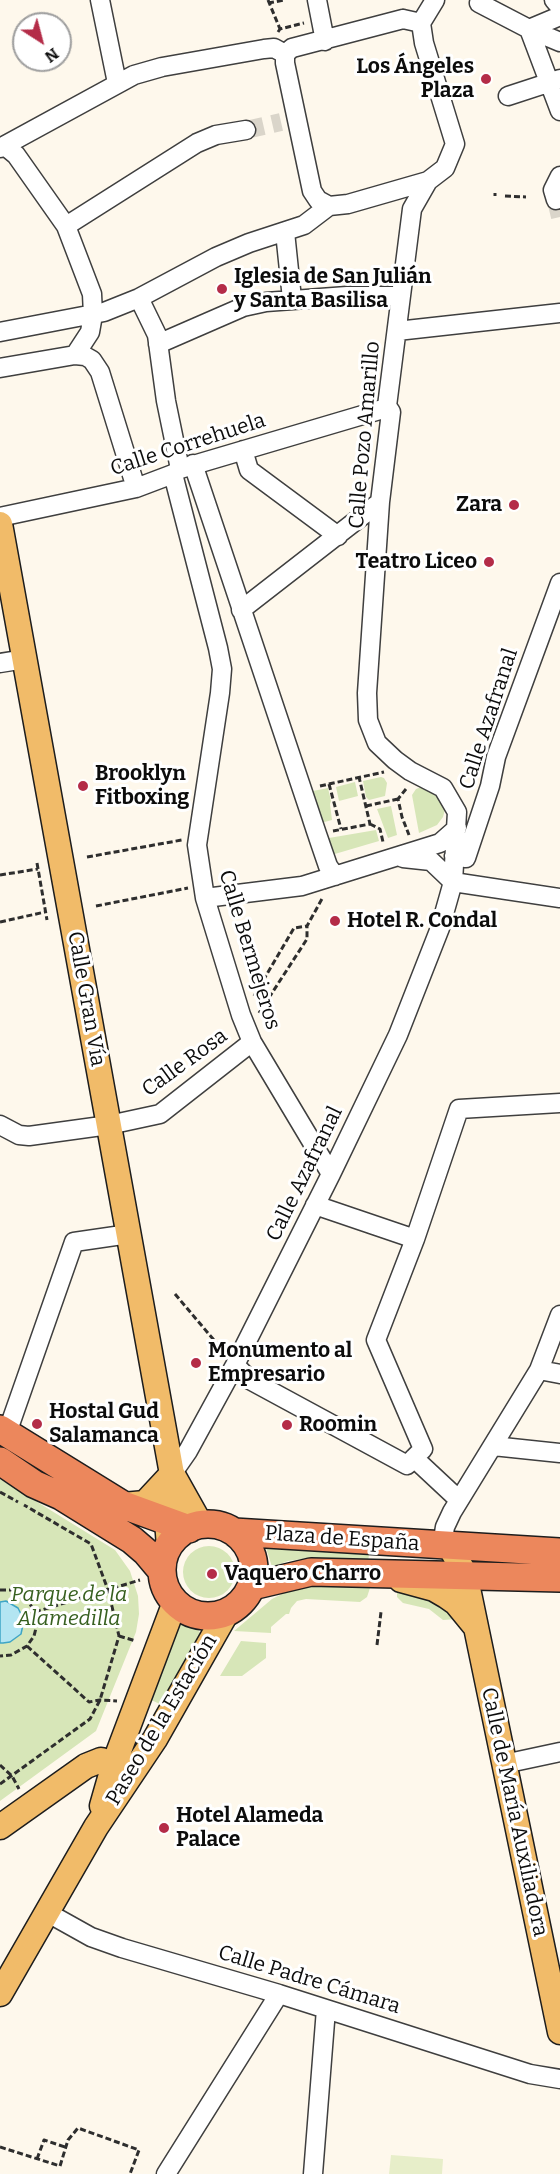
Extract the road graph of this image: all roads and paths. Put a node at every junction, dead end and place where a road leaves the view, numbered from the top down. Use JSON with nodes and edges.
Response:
{"nodes":[{"id":1,"x":100,"y":0,"type":"edge"},
{"id":2,"x":285,"y":0,"type":"edge"},
{"id":3,"x":317,"y":0,"type":"edge"},
{"id":4,"x":435,"y":0,"type":"edge"},
{"id":5,"x":554,"y":0,"type":"edge"},
{"id":6,"x":268,"y":2,"type":"edge"},
{"id":7,"x":479,"y":3,"type":"dead end"},
{"id":8,"x":560,"y":7,"type":"edge"},
{"id":9,"x":302,"y":12,"type":"dead end"},
{"id":10,"x":560,"y":16,"type":"edge"},
{"id":11,"x":421,"y":23,"type":"junction"},
{"id":12,"x":529,"y":28,"type":"junction"},
{"id":13,"x":325,"y":40,"type":"junction"},
{"id":14,"x":560,"y":42,"type":"edge"},
{"id":15,"x":285,"y":54,"type":"junction"},
{"id":16,"x":555,"y":81,"type":"edge"},
{"id":17,"x":117,"y":83,"type":"junction"},
{"id":18,"x":508,"y":96,"type":"dead end"},
{"id":19,"x":560,"y":111,"type":"edge"},
{"id":20,"x":246,"y":130,"type":"tunnel mouth"},
{"id":21,"x":3,"y":147,"type":"edge"},
{"id":22,"x":560,"y":176,"type":"edge"},
{"id":23,"x":428,"y":182,"type":"junction"},
{"id":24,"x":505,"y":196,"type":"dead end"},
{"id":25,"x":526,"y":197,"type":"dead end"},
{"id":26,"x":556,"y":200,"type":"dead end"},
{"id":27,"x":329,"y":206,"type":"junction"},
{"id":28,"x":66,"y":226,"type":"junction"},
{"id":29,"x":285,"y":232,"type":"junction"},
{"id":30,"x":401,"y":296,"type":"junction"},
{"id":31,"x":139,"y":298,"type":"junction"},
{"id":32,"x":292,"y":299,"type":"junction"},
{"id":33,"x":560,"y":313,"type":"edge"},
{"id":34,"x":93,"y":315,"type":"junction"},
{"id":35,"x":397,"y":331,"type":"junction"},
{"id":36,"x":0,"y":332,"type":"edge"},
{"id":37,"x":158,"y":344,"type":"junction"},
{"id":38,"x":75,"y":355,"type":"junction"},
{"id":39,"x":0,"y":368,"type":"edge"},
{"id":40,"x":387,"y":406,"type":"junction"},
{"id":41,"x":243,"y":450,"type":"junction"},
{"id":42,"x":182,"y":469,"type":"junction"},
{"id":43,"x":136,"y":488,"type":"junction"},
{"id":44,"x":380,"y":502,"type":"junction"},
{"id":45,"x":0,"y":517,"type":"edge"},
{"id":46,"x":0,"y":524,"type":"edge"},
{"id":47,"x":338,"y":536,"type":"junction"},
{"id":48,"x":560,"y":583,"type":"edge"},
{"id":49,"x":241,"y":610,"type":"junction"},
{"id":50,"x":8,"y":615,"type":"edge"},
{"id":51,"x":24,"y":659,"type":"junction"},
{"id":52,"x":0,"y":663,"type":"edge"},
{"id":53,"x":395,"y":760,"type":"junction"},
{"id":54,"x":359,"y":777,"type":"junction"},
{"id":55,"x":329,"y":784,"type":"junction"},
{"id":56,"x":407,"y":788,"type":"dead end"},
{"id":57,"x":303,"y":789,"type":"junction"},
{"id":58,"x":398,"y":799,"type":"junction"},
{"id":59,"x":366,"y":806,"type":"junction"},
{"id":60,"x":370,"y":824,"type":"junction"},
{"id":61,"x":457,"y":828,"type":"junction"},
{"id":62,"x":341,"y":829,"type":"junction"},
{"id":63,"x":317,"y":834,"type":"junction"},
{"id":64,"x":411,"y":837,"type":"dead end"},
{"id":65,"x":192,"y":838,"type":"dead end"},
{"id":66,"x":454,"y":856,"type":"junction"},
{"id":67,"x":87,"y":857,"type":"dead end"},
{"id":68,"x":390,"y":858,"type":"junction"},
{"id":69,"x":37,"y":863,"type":"dead end"},
{"id":70,"x":38,"y":869,"type":"junction"},
{"id":71,"x":0,"y":875,"type":"edge"},
{"id":72,"x":335,"y":876,"type":"junction"},
{"id":73,"x":453,"y":882,"type":"junction"},
{"id":74,"x":200,"y":892,"type":"junction"},
{"id":75,"x":560,"y":898,"type":"edge"},
{"id":76,"x":96,"y":906,"type":"dead end"},
{"id":77,"x":45,"y":912,"type":"junction"},
{"id":78,"x":47,"y":920,"type":"dead end"},
{"id":79,"x":0,"y":921,"type":"edge"},
{"id":80,"x":307,"y":926,"type":"junction"},
{"id":81,"x":299,"y":952,"type":"junction"},
{"id":82,"x":305,"y":956,"type":"dead end"},
{"id":83,"x":248,"y":1017,"type":"junction"},
{"id":84,"x":252,"y":1042,"type":"junction"},
{"id":85,"x":560,"y":1103,"type":"edge"},
{"id":86,"x":1,"y":1122,"type":"edge"},
{"id":87,"x":109,"y":1125,"type":"junction"},
{"id":88,"x":331,"y":1174,"type":"junction"},
{"id":89,"x":315,"y":1205,"type":"junction"},
{"id":90,"x":129,"y":1234,"type":"junction"},
{"id":91,"x":415,"y":1239,"type":"junction"},
{"id":92,"x":175,"y":1294,"type":"dead end"},
{"id":93,"x":560,"y":1314,"type":"edge"},
{"id":94,"x":235,"y":1365,"type":"junction"},
{"id":95,"x":539,"y":1370,"type":"junction"},
{"id":96,"x":560,"y":1374,"type":"edge"},
{"id":97,"x":7,"y":1437,"type":"edge"},
{"id":98,"x":493,"y":1446,"type":"junction"},
{"id":99,"x":560,"y":1453,"type":"edge"},
{"id":100,"x":414,"y":1458,"type":"junction"},
{"id":101,"x":0,"y":1461,"type":"edge"},
{"id":102,"x":172,"y":1474,"type":"junction"},
{"id":103,"x":459,"y":1500,"type":"junction"},
{"id":104,"x":123,"y":1504,"type":"junction"},
{"id":105,"x":46,"y":1518,"type":"dead end"},
{"id":106,"x":234,"y":1532,"type":"junction"},
{"id":107,"x":171,"y":1545,"type":"junction"},
{"id":108,"x":446,"y":1545,"type":"junction"},
{"id":109,"x":560,"y":1552,"type":"edge"},
{"id":110,"x":465,"y":1574,"type":"junction"},
{"id":111,"x":384,"y":1575,"type":"junction"},
{"id":112,"x":505,"y":1576,"type":"junction"},
{"id":113,"x":560,"y":1578,"type":"edge"},
{"id":114,"x":252,"y":1586,"type":"junction"},
{"id":115,"x":0,"y":1590,"type":"edge"},
{"id":116,"x":108,"y":1590,"type":"junction"},
{"id":117,"x":175,"y":1602,"type":"junction"},
{"id":118,"x":35,"y":1612,"type":"junction"},
{"id":119,"x":226,"y":1612,"type":"junction"},
{"id":120,"x":381,"y":1612,"type":"dead end"},
{"id":121,"x":475,"y":1621,"type":"junction"},
{"id":122,"x":119,"y":1636,"type":"junction"},
{"id":123,"x":136,"y":1641,"type":"dead end"},
{"id":124,"x":377,"y":1645,"type":"dead end"},
{"id":125,"x":27,"y":1646,"type":"junction"},
{"id":126,"x":0,"y":1656,"type":"edge"},
{"id":127,"x":100,"y":1700,"type":"junction"},
{"id":128,"x":117,"y":1701,"type":"dead end"},
{"id":129,"x":560,"y":1752,"type":"edge"},
{"id":130,"x":114,"y":1764,"type":"junction"},
{"id":131,"x":504,"y":1764,"type":"junction"},
{"id":132,"x":0,"y":1765,"type":"edge"},
{"id":133,"x":12,"y":1776,"type":"junction"},
{"id":134,"x":0,"y":1784,"type":"edge"},
{"id":135,"x":121,"y":1789,"type":"junction"},
{"id":136,"x":22,"y":1796,"type":"dead end"},
{"id":137,"x":0,"y":1827,"type":"edge"},
{"id":138,"x":96,"y":1827,"type":"junction"},
{"id":139,"x":48,"y":1913,"type":"junction"},
{"id":140,"x":0,"y":1994,"type":"edge"},
{"id":141,"x":279,"y":1994,"type":"junction"},
{"id":142,"x":326,"y":2009,"type":"junction"},
{"id":143,"x":560,"y":2032,"type":"edge"},
{"id":144,"x":560,"y":2079,"type":"edge"},
{"id":145,"x":0,"y":2147,"type":"edge"},
{"id":146,"x":66,"y":2147,"type":"junction"},
{"id":147,"x":37,"y":2159,"type":"junction"},
{"id":148,"x":130,"y":2174,"type":"edge"},
{"id":149,"x":166,"y":2174,"type":"edge"},
{"id":150,"x":313,"y":2174,"type":"edge"}],
"edges":[{"from":1,"to":17,"type":"street"},
{"from":2,"to":6,"type":"path"},
{"from":3,"to":13,"type":"street"},
{"from":4,"to":11,"type":"street"},
{"from":5,"to":8,"type":"street"},
{"from":6,"to":9,"type":"path"},
{"from":7,"to":12,"type":"street"},
{"from":10,"to":12,"type":"street"},
{"from":11,"to":13,"type":"street"},
{"from":11,"to":23,"type":"street"},
{"from":12,"to":14,"type":"street"},
{"from":12,"to":16,"type":"street"},
{"from":13,"to":15,"type":"street"},
{"from":15,"to":17,"type":"street"},
{"from":15,"to":27,"type":"street"},
{"from":16,"to":18,"type":"street"},
{"from":16,"to":19,"type":"street"},
{"from":17,"to":21,"type":"street"},
{"from":20,"to":28,"type":"street"},
{"from":21,"to":28,"type":"street"},
{"from":22,"to":26,"type":"street"},
{"from":23,"to":27,"type":"street"},
{"from":23,"to":30,"type":"street","name":"Calle Pozo Amarillo"},
{"from":24,"to":25,"type":"path"},
{"from":27,"to":29,"type":"street"},
{"from":28,"to":34,"type":"street"},
{"from":29,"to":31,"type":"street"},
{"from":29,"to":32,"type":"street"},
{"from":30,"to":32,"type":"street"},
{"from":30,"to":35,"type":"street","name":"Calle Pozo Amarillo"},
{"from":31,"to":34,"type":"street"},
{"from":31,"to":37,"type":"street","name":"Calle Bermejeros"},
{"from":32,"to":37,"type":"street"},
{"from":33,"to":35,"type":"street"},
{"from":34,"to":36,"type":"street"},
{"from":34,"to":38,"type":"street"},
{"from":35,"to":40,"type":"street","name":"Calle Pozo Amarillo"},
{"from":37,"to":42,"type":"street","name":"Calle Bermejeros"},
{"from":38,"to":39,"type":"street"},
{"from":38,"to":43,"type":"street"},
{"from":40,"to":41,"type":"street","name":"Calle Correhuela"},
{"from":40,"to":44,"type":"street","name":"Calle Pozo Amarillo"},
{"from":41,"to":42,"type":"street","name":"Calle Correhuela"},
{"from":41,"to":47,"type":"street"},
{"from":42,"to":43,"type":"street","name":"Calle Correhuela"},
{"from":42,"to":49,"type":"street"},
{"from":42,"to":74,"type":"street","name":"Calle Bermejeros"},
{"from":43,"to":45,"type":"street","name":"Calle Correhuela"},
{"from":44,"to":47,"type":"street"},
{"from":44,"to":53,"type":"street","name":"Calle Pozo Amarillo"},
{"from":46,"to":50,"type":"main road","name":"Calle Gran Vía"},
{"from":47,"to":49,"type":"street"},
{"from":48,"to":66,"type":"street","name":"Calle Azafranal"},
{"from":49,"to":57,"type":"street"},
{"from":50,"to":51,"type":"main road","name":"Calle Gran Vía"},
{"from":51,"to":52,"type":"street"},
{"from":51,"to":87,"type":"main road","name":"Calle Gran Vía"},
{"from":53,"to":54,"type":"path"},
{"from":53,"to":61,"type":"street","name":"Calle Pozo Amarillo"},
{"from":54,"to":55,"type":"path"},
{"from":54,"to":59,"type":"path"},
{"from":55,"to":57,"type":"path"},
{"from":55,"to":62,"type":"path"},
{"from":56,"to":58,"type":"path"},
{"from":57,"to":63,"type":"street"},
{"from":58,"to":59,"type":"path"},
{"from":58,"to":64,"type":"path"},
{"from":59,"to":60,"type":"path"},
{"from":60,"to":62,"type":"path"},
{"from":60,"to":68,"type":"path"},
{"from":61,"to":66,"type":"street","name":"Calle Azafranal"},
{"from":61,"to":68,"type":"street"},
{"from":62,"to":63,"type":"path"},
{"from":63,"to":72,"type":"street"},
{"from":65,"to":67,"type":"path"},
{"from":66,"to":73,"type":"street","name":"Calle Azafranal"},
{"from":68,"to":72,"type":"street"},
{"from":68,"to":73,"type":"street"},
{"from":69,"to":70,"type":"path"},
{"from":70,"to":71,"type":"path"},
{"from":70,"to":77,"type":"path"},
{"from":72,"to":74,"type":"street"},
{"from":72,"to":80,"type":"path"},
{"from":73,"to":75,"type":"street"},
{"from":73,"to":88,"type":"street","name":"Calle Azafranal"},
{"from":74,"to":76,"type":"path"},
{"from":74,"to":83,"type":"street","name":"Calle Bermejeros"},
{"from":77,"to":78,"type":"path"},
{"from":77,"to":79,"type":"path"},
{"from":80,"to":81,"type":"path"},
{"from":80,"to":83,"type":"path"},
{"from":81,"to":82,"type":"path"},
{"from":81,"to":83,"type":"path"},
{"from":83,"to":84,"type":"street","name":"Calle Bermejeros"},
{"from":84,"to":87,"type":"street","name":"Calle Rosa"},
{"from":84,"to":88,"type":"street","name":"Calle Bermejeros"},
{"from":85,"to":91,"type":"street"},
{"from":86,"to":87,"type":"street","name":"Calle Rosa"},
{"from":87,"to":90,"type":"main road","name":"Calle Gran Vía"},
{"from":88,"to":89,"type":"street","name":"Calle Azafranal"},
{"from":89,"to":91,"type":"street"},
{"from":89,"to":94,"type":"street","name":"Calle Azafranal"},
{"from":90,"to":97,"type":"street"},
{"from":90,"to":102,"type":"main road","name":"Calle Gran Vía"},
{"from":91,"to":100,"type":"street"},
{"from":92,"to":94,"type":"path"},
{"from":93,"to":95,"type":"street"},
{"from":94,"to":100,"type":"street"},
{"from":94,"to":102,"type":"street","name":"Calle Azafranal"},
{"from":95,"to":96,"type":"street"},
{"from":95,"to":98,"type":"street"},
{"from":97,"to":104,"type":"highway","name":"Plaza de España"},
{"from":98,"to":99,"type":"street"},
{"from":98,"to":103,"type":"street"},
{"from":100,"to":103,"type":"street"},
{"from":101,"to":107,"type":"highway"},
{"from":102,"to":104,"type":"main road"},
{"from":102,"to":107,"type":"main road","name":"Calle Gran Vía"},
{"from":102,"to":107,"type":"main road","name":"Calle Gran Vía"},
{"from":103,"to":108,"type":"street"},
{"from":104,"to":107,"type":"highway","name":"Plaza de España"},
{"from":105,"to":116,"type":"path"},
{"from":106,"to":107,"type":"highway","name":"Plaza de España"},
{"from":106,"to":108,"type":"highway","name":"Plaza de España"},
{"from":106,"to":114,"type":"highway","name":"Plaza de España"},
{"from":107,"to":116,"type":"path"},
{"from":107,"to":117,"type":"highway"},
{"from":108,"to":109,"type":"highway","name":"Plaza de España"},
{"from":108,"to":110,"type":"main road","name":"Calle de María Auxiliadora"},
{"from":110,"to":111,"type":"highway","name":"Plaza de España"},
{"from":110,"to":112,"type":"highway","name":"Plaza de España"},
{"from":110,"to":121,"type":"main road","name":"Calle de María Auxiliadora"},
{"from":111,"to":114,"type":"highway","name":"Plaza de España"},
{"from":111,"to":121,"type":"main road","name":"Calle de María Auxiliadora"},
{"from":112,"to":113,"type":"highway","name":"Plaza de España"},
{"from":112,"to":121,"type":"main road"},
{"from":114,"to":119,"type":"highway"},
{"from":115,"to":118,"type":"path"},
{"from":116,"to":118,"type":"path"},
{"from":116,"to":122,"type":"path"},
{"from":117,"to":119,"type":"highway"},
{"from":117,"to":130,"type":"main road","name":"Paseo de la Estación"},
{"from":118,"to":125,"type":"path"},
{"from":119,"to":135,"type":"main road","name":"Paseo de la Estación"},
{"from":120,"to":124,"type":"path"},
{"from":121,"to":131,"type":"main road","name":"Calle de María Auxiliadora"},
{"from":122,"to":123,"type":"path"},
{"from":122,"to":127,"type":"path"},
{"from":125,"to":126,"type":"path"},
{"from":125,"to":127,"type":"path"},
{"from":127,"to":128,"type":"path"},
{"from":127,"to":133,"type":"path"},
{"from":129,"to":131,"type":"street"},
{"from":130,"to":135,"type":"main road"},
{"from":130,"to":137,"type":"main road"},
{"from":130,"to":138,"type":"main road","name":"Paseo de la Estación"},
{"from":131,"to":143,"type":"main road","name":"Calle de María Auxiliadora"},
{"from":132,"to":133,"type":"path"},
{"from":133,"to":134,"type":"path"},
{"from":133,"to":136,"type":"path"},
{"from":135,"to":138,"type":"main road","name":"Paseo de la Estación"},
{"from":138,"to":139,"type":"main road","name":"Paseo de la Estación"},
{"from":139,"to":140,"type":"main road","name":"Paseo de la Estación"},
{"from":139,"to":141,"type":"street","name":"Calle Padre Cámara"},
{"from":141,"to":142,"type":"street","name":"Calle Padre Cámara"},
{"from":141,"to":149,"type":"street"},
{"from":142,"to":144,"type":"street","name":"Calle Padre Cámara"},
{"from":142,"to":150,"type":"street"},
{"from":145,"to":147,"type":"path"},
{"from":146,"to":147,"type":"path"},
{"from":146,"to":147,"type":"path"},
{"from":146,"to":148,"type":"path"}]}
